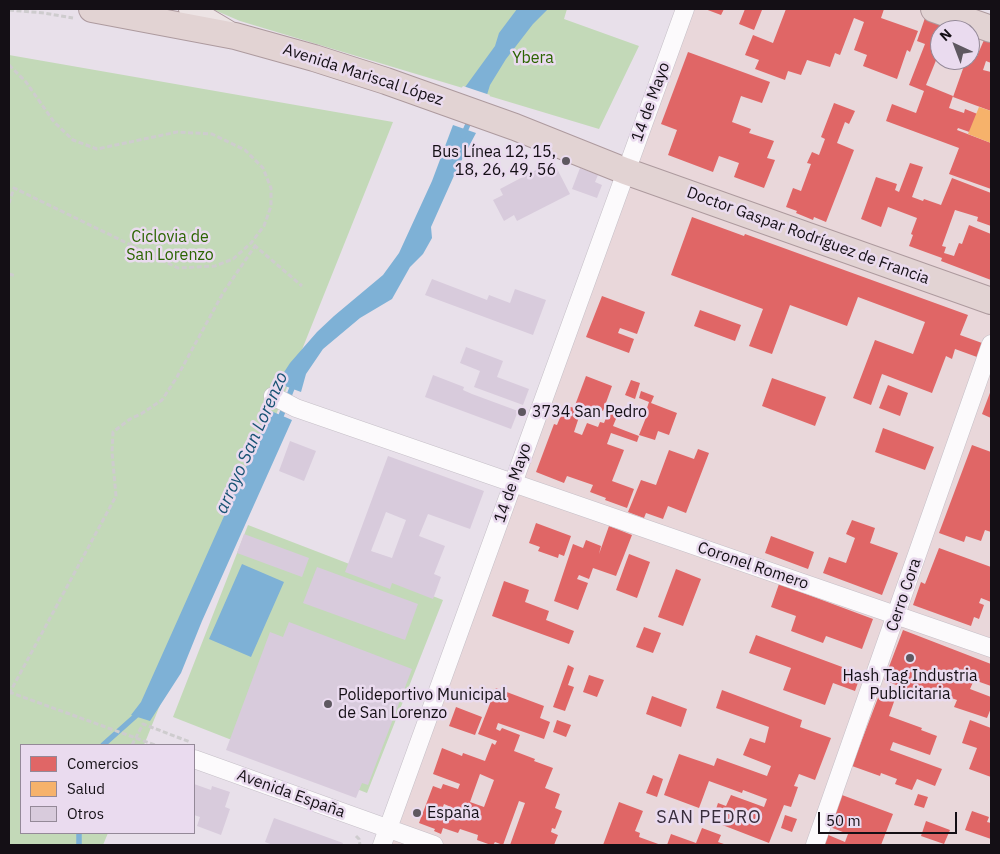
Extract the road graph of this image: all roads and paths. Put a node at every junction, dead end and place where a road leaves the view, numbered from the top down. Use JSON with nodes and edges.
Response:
{"nodes":[{"id":1,"x":92,"y":9,"type":"edge"},
{"id":2,"x":190,"y":9,"type":"edge"},
{"id":3,"x":685,"y":9,"type":"edge"},
{"id":4,"x":934,"y":9,"type":"edge"},
{"id":5,"x":991,"y":28,"type":"edge"},
{"id":6,"x":235,"y":36,"type":"junction"},
{"id":7,"x":9,"y":66,"type":"edge"},
{"id":8,"x":625,"y":171,"type":"junction"},
{"id":9,"x":9,"y":187,"type":"edge"},
{"id":10,"x":14,"y":188,"type":"junction"},
{"id":11,"x":9,"y":203,"type":"edge"},
{"id":12,"x":251,"y":244,"type":"junction"},
{"id":13,"x":255,"y":246,"type":"junction"},
{"id":14,"x":9,"y":274,"type":"edge"},
{"id":15,"x":16,"y":276,"type":"dead end"},
{"id":16,"x":302,"y":286,"type":"dead end"},
{"id":17,"x":991,"y":301,"type":"edge"},
{"id":18,"x":991,"y":344,"type":"edge"},
{"id":19,"x":273,"y":396,"type":"dead end"},
{"id":20,"x":514,"y":483,"type":"junction"},
{"id":21,"x":897,"y":614,"type":"junction"},
{"id":22,"x":991,"y":648,"type":"edge"},
{"id":23,"x":9,"y":693,"type":"edge"},
{"id":24,"x":136,"y":738,"type":"junction"},
{"id":25,"x":133,"y":744,"type":"edge"},
{"id":26,"x":152,"y":744,"type":"edge"},
{"id":27,"x":181,"y":744,"type":"edge"},
{"id":28,"x":196,"y":752,"type":"edge"},
{"id":29,"x":388,"y":828,"type":"junction"},
{"id":30,"x":382,"y":845,"type":"edge"},
{"id":31,"x":434,"y":845,"type":"edge"},
{"id":32,"x":815,"y":845,"type":"edge"}],
"edges":[{"from":1,"to":6,"type":"highway","name":"Avenida Mariscal López"},
{"from":2,"to":6,"type":"main road"},
{"from":3,"to":8,"type":"street","name":"14 de Mayo"},
{"from":4,"to":5,"type":"highway"},
{"from":6,"to":8,"type":"highway","name":"Avenida Mariscal López"},
{"from":7,"to":12,"type":"path"},
{"from":8,"to":17,"type":"highway","name":"Doctor Gaspar Rodríguez de Francia"},
{"from":8,"to":20,"type":"street","name":"14 de Mayo"},
{"from":9,"to":10,"type":"path"},
{"from":10,"to":11,"type":"path"},
{"from":10,"to":12,"type":"path"},
{"from":12,"to":13,"type":"path"},
{"from":13,"to":16,"type":"path"},
{"from":13,"to":23,"type":"path"},
{"from":14,"to":15,"type":"path"},
{"from":18,"to":21,"type":"street","name":"Cerro Cora"},
{"from":19,"to":20,"type":"street","name":"Coronel Romero"},
{"from":20,"to":21,"type":"street","name":"Coronel Romero"},
{"from":20,"to":29,"type":"street","name":"14 de Mayo"},
{"from":21,"to":22,"type":"street","name":"Coronel Romero"},
{"from":21,"to":32,"type":"street","name":"Cerro Cora"},
{"from":23,"to":24,"type":"path"},
{"from":24,"to":25,"type":"path"},
{"from":24,"to":26,"type":"path"},
{"from":24,"to":27,"type":"path"},
{"from":28,"to":29,"type":"street","name":"Avenida España"},
{"from":29,"to":30,"type":"street","name":"14 de Mayo"},
{"from":29,"to":31,"type":"street"}]}
